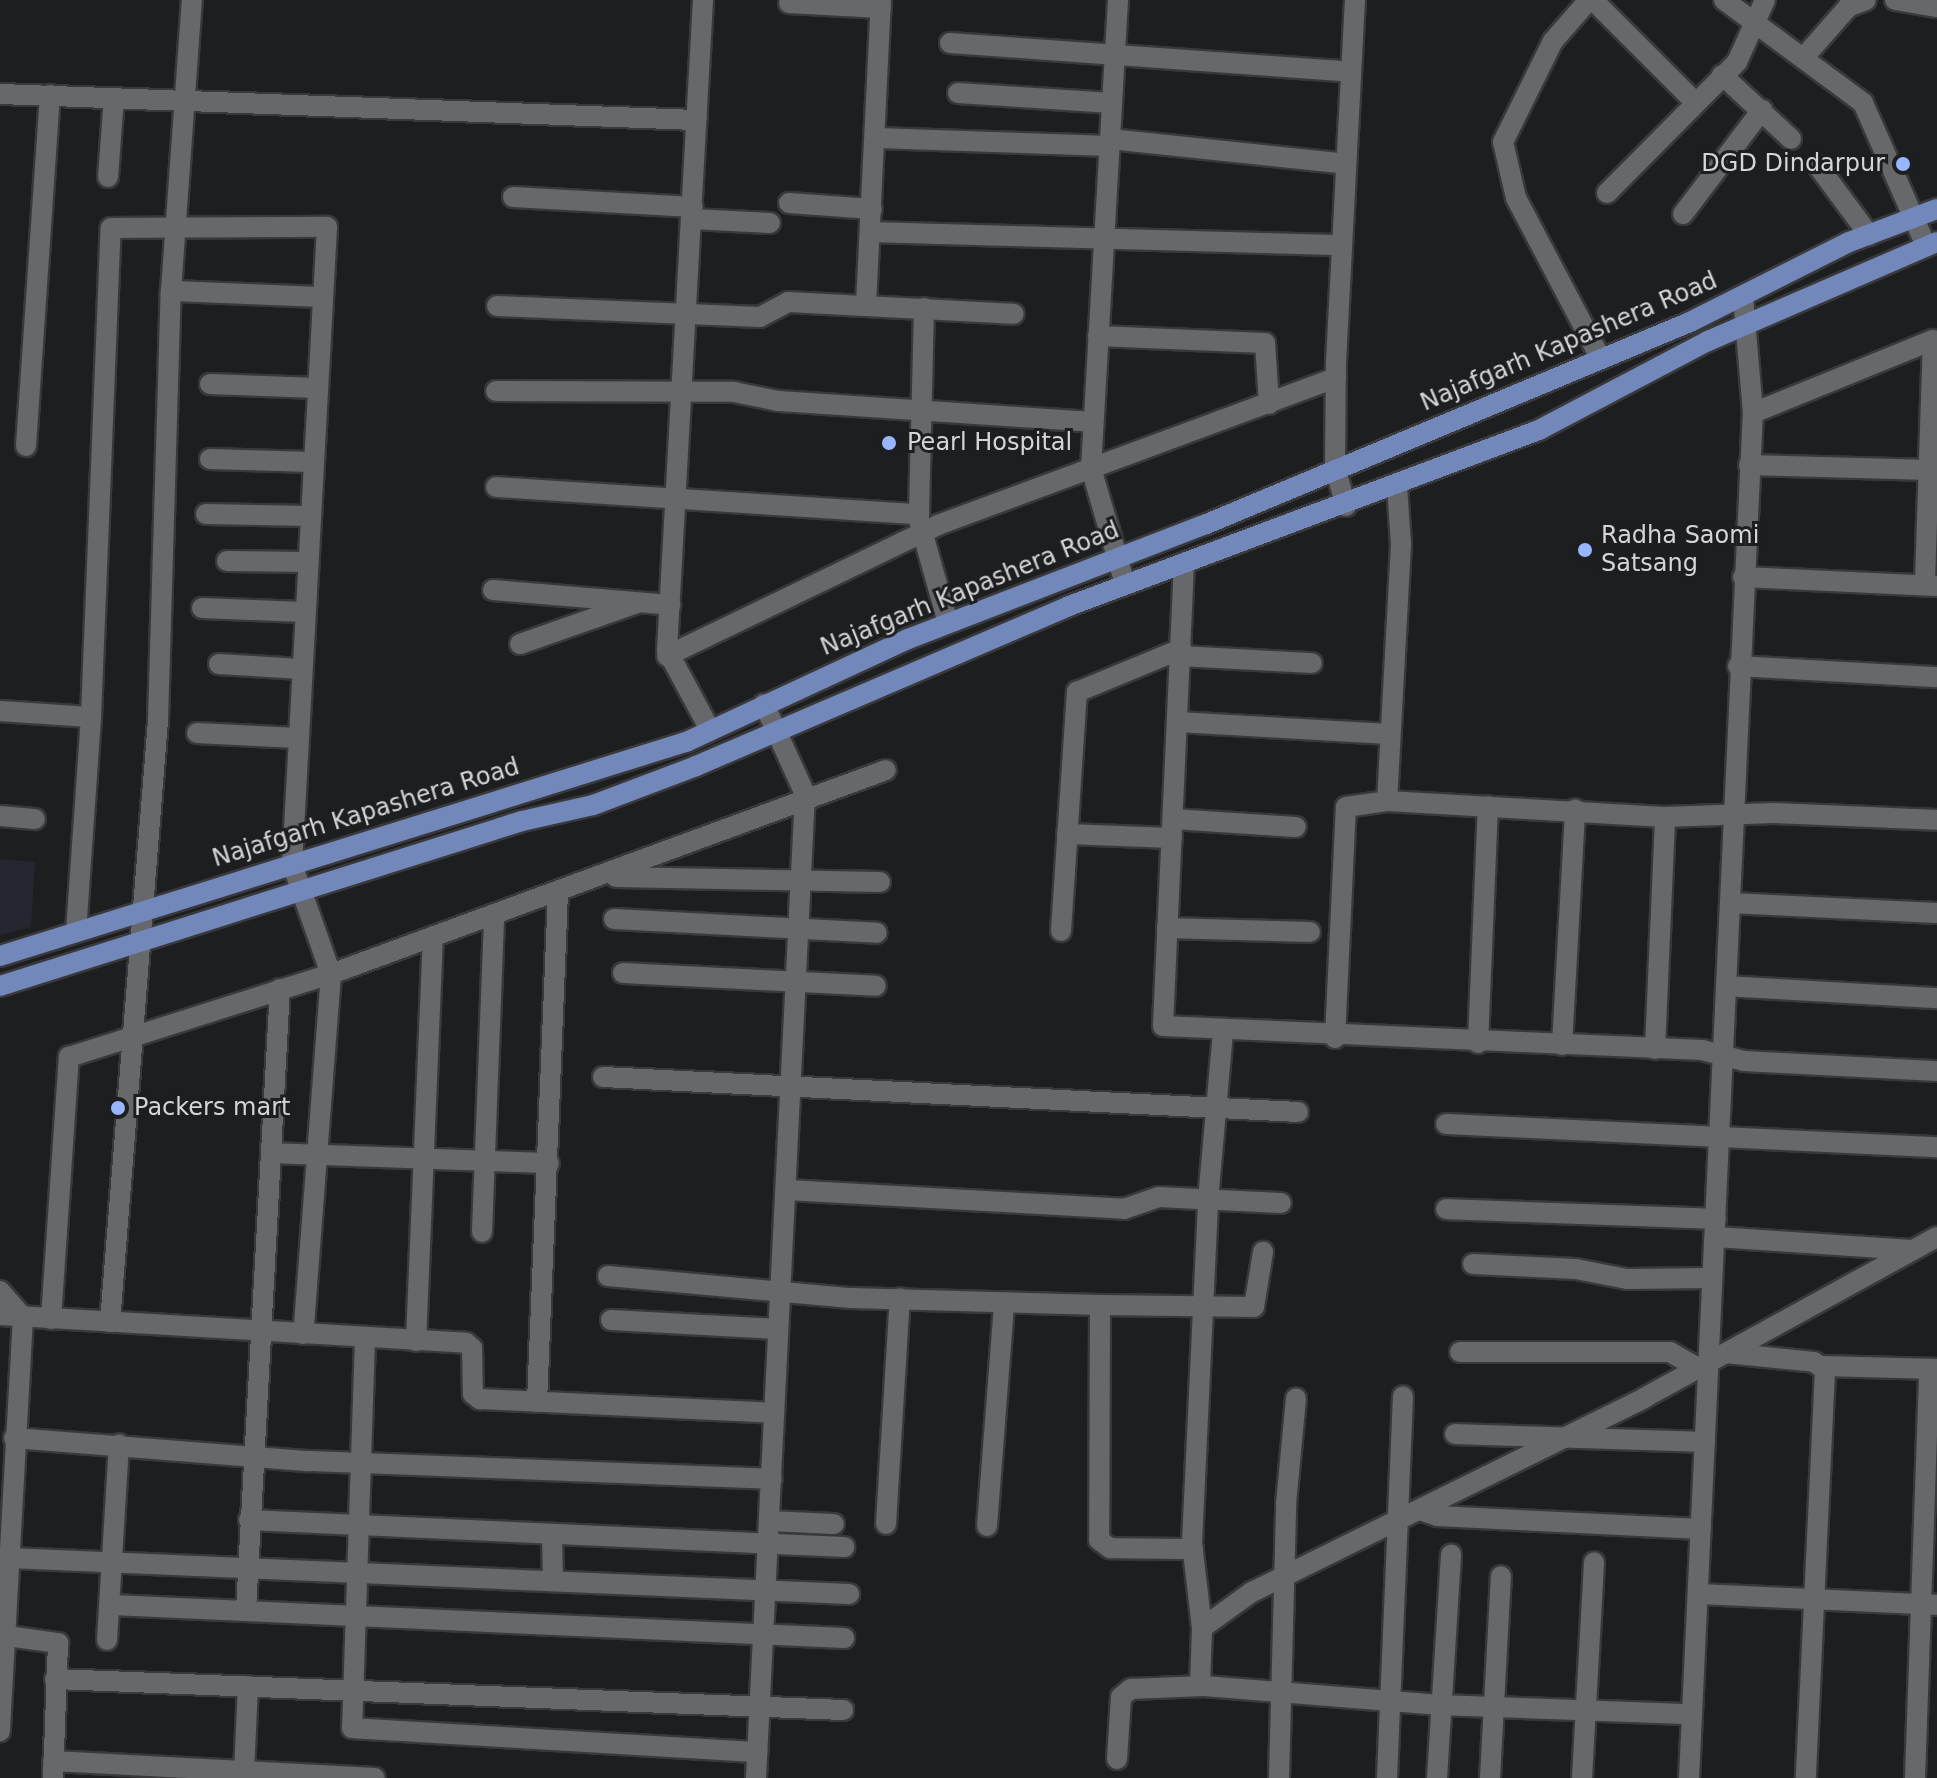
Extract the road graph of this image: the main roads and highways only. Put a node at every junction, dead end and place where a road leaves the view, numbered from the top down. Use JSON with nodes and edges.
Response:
{"nodes":[{"id":1,"x":1937,"y":209,"type":"edge"},
{"id":2,"x":1931,"y":244,"type":"edge"},
{"id":3,"x":686,"y":742,"type":"junction"},
{"id":4,"x":696,"y":766,"type":"junction"},
{"id":5,"x":0,"y":956,"type":"edge"},
{"id":6,"x":0,"y":986,"type":"edge"}],
"edges":[{"from":1,"to":3,"type":"main road","name":"Najafgarh Kapashera Road"},
{"from":2,"to":4,"type":"main road"},
{"from":3,"to":4,"type":"main road"},
{"from":3,"to":5,"type":"main road","name":"Najafgarh Kapashera Road"},
{"from":4,"to":6,"type":"main road"}]}
